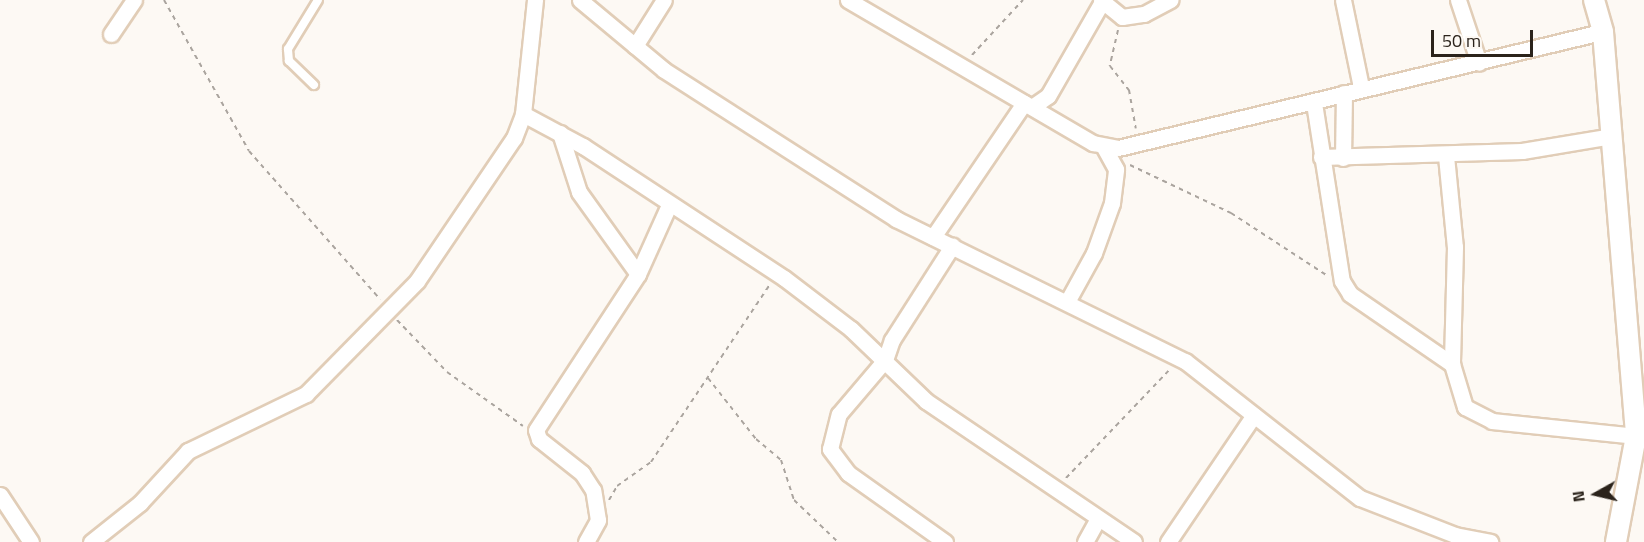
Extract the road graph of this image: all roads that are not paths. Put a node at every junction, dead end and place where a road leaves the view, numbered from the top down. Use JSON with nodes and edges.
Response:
{"nodes":[{"id":1,"x":134,"y":0,"type":"edge"},
{"id":2,"x":318,"y":0,"type":"edge"},
{"id":3,"x":535,"y":0,"type":"edge"},
{"id":4,"x":580,"y":0,"type":"edge"},
{"id":5,"x":664,"y":0,"type":"edge"},
{"id":6,"x":848,"y":0,"type":"edge"},
{"id":7,"x":1170,"y":0,"type":"edge"},
{"id":8,"x":1343,"y":0,"type":"edge"},
{"id":9,"x":1458,"y":0,"type":"edge"},
{"id":10,"x":1594,"y":0,"type":"edge"},
{"id":11,"x":1102,"y":1,"type":"edge"},
{"id":12,"x":1603,"y":32,"type":"junction"},
{"id":13,"x":111,"y":34,"type":"dead end"},
{"id":14,"x":635,"y":46,"type":"junction"},
{"id":15,"x":1479,"y":63,"type":"junction"},
{"id":16,"x":314,"y":86,"type":"dead end"},
{"id":17,"x":1361,"y":87,"type":"junction"},
{"id":18,"x":1344,"y":93,"type":"junction"},
{"id":19,"x":1314,"y":104,"type":"junction"},
{"id":20,"x":1028,"y":105,"type":"junction"},
{"id":21,"x":523,"y":114,"type":"junction"},
{"id":22,"x":560,"y":133,"type":"junction"},
{"id":23,"x":1613,"y":136,"type":"junction"},
{"id":24,"x":1104,"y":147,"type":"junction"},
{"id":25,"x":1446,"y":156,"type":"junction"},
{"id":26,"x":1321,"y":157,"type":"junction"},
{"id":27,"x":1343,"y":158,"type":"junction"},
{"id":28,"x":669,"y":205,"type":"junction"},
{"id":29,"x":933,"y":237,"type":"junction"},
{"id":30,"x":952,"y":246,"type":"junction"},
{"id":31,"x":638,"y":274,"type":"junction"},
{"id":32,"x":1067,"y":302,"type":"junction"},
{"id":33,"x":885,"y":360,"type":"junction"},
{"id":34,"x":1452,"y":364,"type":"junction"},
{"id":35,"x":1638,"y":391,"type":"edge"},
{"id":36,"x":1254,"y":415,"type":"junction"},
{"id":37,"x":1636,"y":436,"type":"junction"},
{"id":38,"x":0,"y":495,"type":"edge"},
{"id":39,"x":1098,"y":519,"type":"junction"},
{"id":40,"x":31,"y":542,"type":"edge"},
{"id":41,"x":91,"y":542,"type":"edge"},
{"id":42,"x":586,"y":542,"type":"edge"},
{"id":43,"x":945,"y":542,"type":"edge"},
{"id":44,"x":1085,"y":542,"type":"edge"},
{"id":45,"x":1134,"y":542,"type":"edge"},
{"id":46,"x":1168,"y":542,"type":"edge"},
{"id":47,"x":1490,"y":542,"type":"edge"},
{"id":48,"x":1616,"y":542,"type":"edge"}],
"edges":[{"from":1,"to":13,"type":"street"},
{"from":2,"to":16,"type":"lane"},
{"from":3,"to":21,"type":"street"},
{"from":4,"to":14,"type":"street"},
{"from":5,"to":14,"type":"street"},
{"from":6,"to":20,"type":"street"},
{"from":7,"to":11,"type":"street"},
{"from":8,"to":17,"type":"street"},
{"from":9,"to":15,"type":"street"},
{"from":10,"to":12,"type":"street"},
{"from":11,"to":20,"type":"street"},
{"from":12,"to":15,"type":"street"},
{"from":12,"to":23,"type":"street"},
{"from":14,"to":29,"type":"street"},
{"from":15,"to":17,"type":"street"},
{"from":17,"to":18,"type":"street"},
{"from":18,"to":19,"type":"street"},
{"from":18,"to":27,"type":"street"},
{"from":19,"to":24,"type":"street"},
{"from":19,"to":26,"type":"street"},
{"from":20,"to":24,"type":"street"},
{"from":20,"to":29,"type":"street"},
{"from":21,"to":22,"type":"street"},
{"from":21,"to":41,"type":"street"},
{"from":22,"to":28,"type":"street"},
{"from":22,"to":31,"type":"street"},
{"from":23,"to":25,"type":"street"},
{"from":23,"to":35,"type":"street"},
{"from":24,"to":32,"type":"street"},
{"from":25,"to":27,"type":"street"},
{"from":25,"to":34,"type":"street"},
{"from":26,"to":27,"type":"street"},
{"from":26,"to":34,"type":"street"},
{"from":28,"to":31,"type":"street"},
{"from":28,"to":33,"type":"street"},
{"from":29,"to":30,"type":"street"},
{"from":30,"to":32,"type":"street"},
{"from":30,"to":33,"type":"street"},
{"from":31,"to":42,"type":"street"},
{"from":32,"to":36,"type":"street"},
{"from":33,"to":39,"type":"street"},
{"from":33,"to":43,"type":"street"},
{"from":34,"to":37,"type":"street"},
{"from":35,"to":37,"type":"street"},
{"from":36,"to":46,"type":"street"},
{"from":36,"to":47,"type":"street"},
{"from":37,"to":48,"type":"street"},
{"from":38,"to":40,"type":"street"},
{"from":39,"to":44,"type":"street"},
{"from":39,"to":45,"type":"street"}]}
